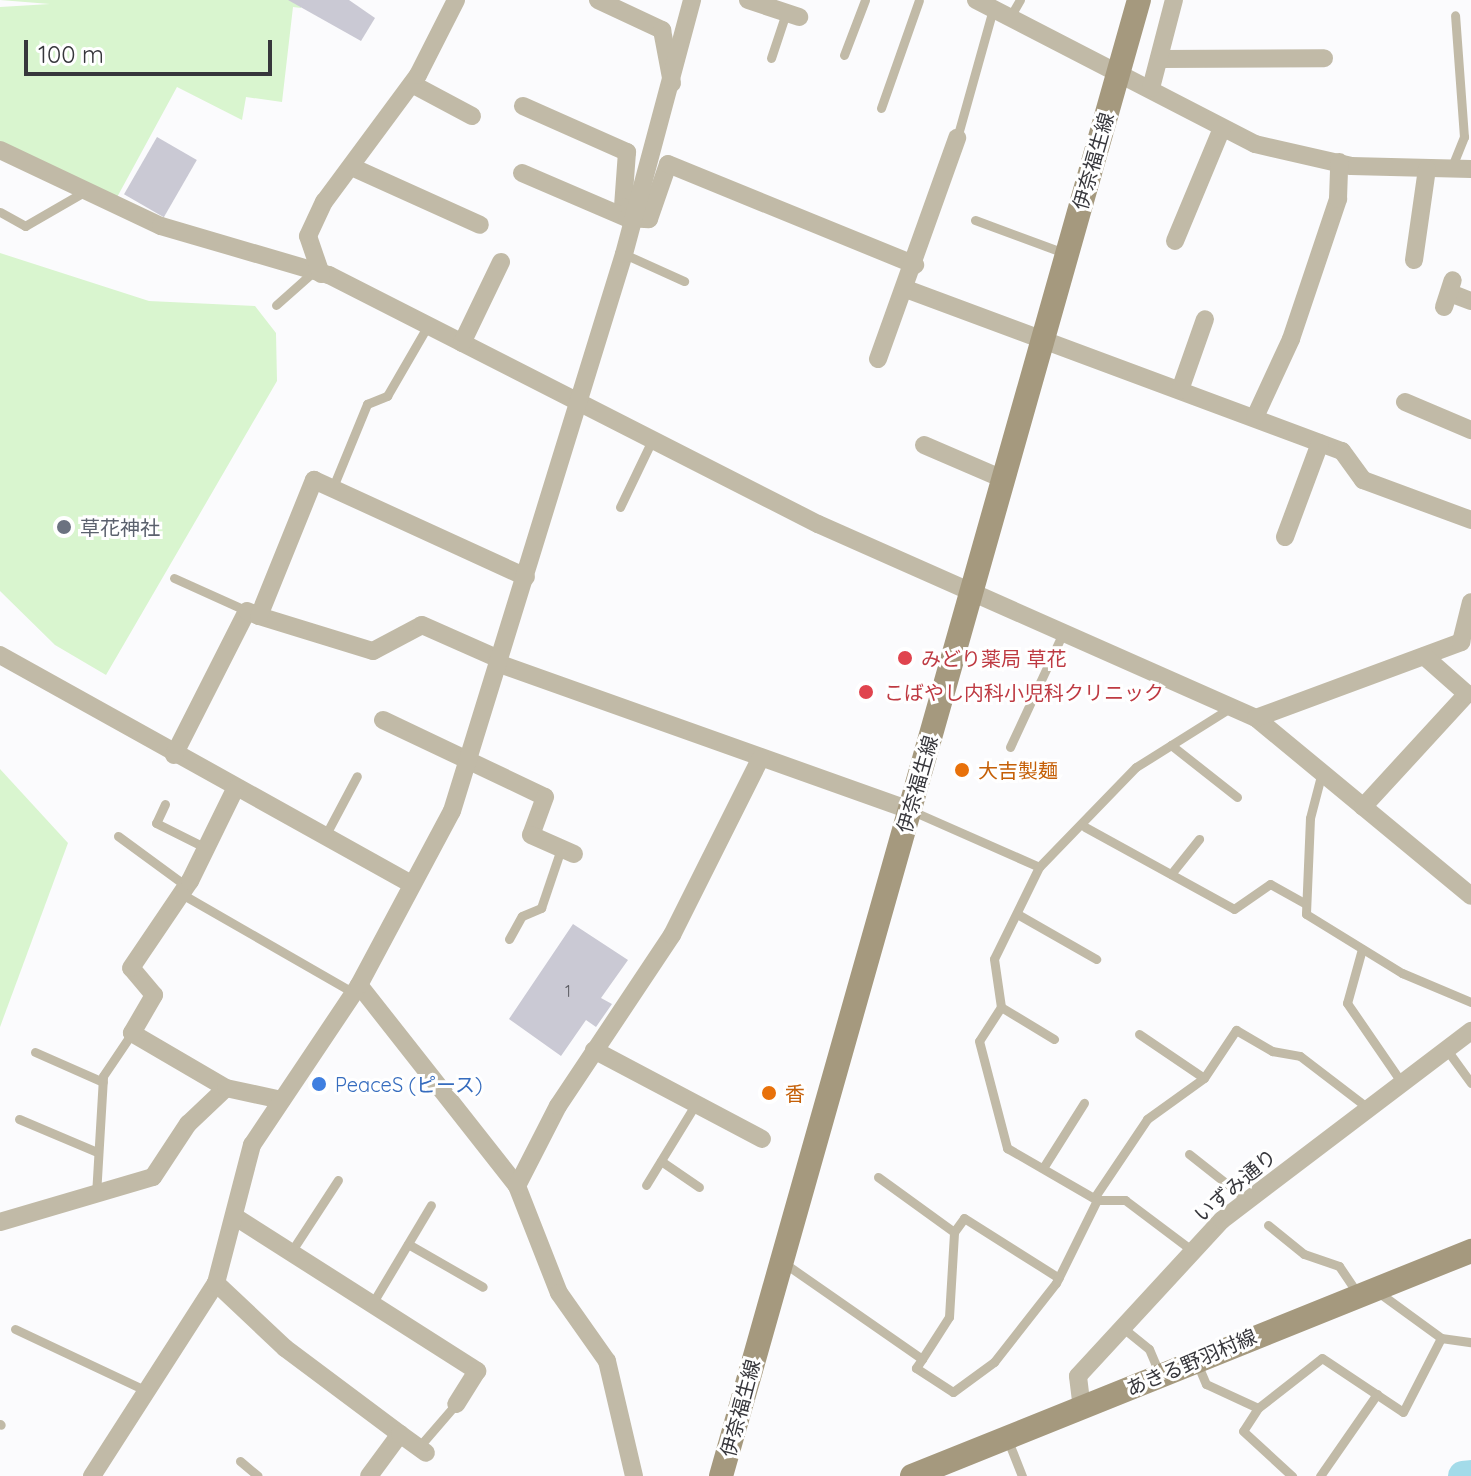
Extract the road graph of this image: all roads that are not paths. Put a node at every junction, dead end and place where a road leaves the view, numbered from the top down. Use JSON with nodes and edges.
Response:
{"nodes":[{"id":1,"x":456,"y":0,"type":"edge"},
{"id":2,"x":598,"y":0,"type":"edge"},
{"id":3,"x":748,"y":0,"type":"edge"},
{"id":4,"x":865,"y":0,"type":"edge"},
{"id":5,"x":919,"y":0,"type":"edge"},
{"id":6,"x":976,"y":0,"type":"edge"},
{"id":7,"x":1020,"y":0,"type":"edge"},
{"id":8,"x":1139,"y":0,"type":"edge"},
{"id":9,"x":1174,"y":0,"type":"edge"},
{"id":10,"x":695,"y":3,"type":"edge"},
{"id":11,"x":1002,"y":13,"type":"junction"},
{"id":12,"x":792,"y":15,"type":"joint"},
{"id":13,"x":1455,"y":15,"type":"dead end"},
{"id":14,"x":844,"y":55,"type":"dead end"},
{"id":15,"x":771,"y":58,"type":"dead end"},
{"id":16,"x":1324,"y":58,"type":"dead end"},
{"id":17,"x":1159,"y":59,"type":"junction"},
{"id":18,"x":1120,"y":69,"type":"junction"},
{"id":19,"x":412,"y":84,"type":"junction"},
{"id":20,"x":673,"y":87,"type":"junction"},
{"id":21,"x":1151,"y":88,"type":"junction"},
{"id":22,"x":523,"y":106,"type":"dead end"},
{"id":23,"x":881,"y":108,"type":"dead end"},
{"id":24,"x":472,"y":116,"type":"dead end"},
{"id":25,"x":1222,"y":128,"type":"junction"},
{"id":26,"x":957,"y":138,"type":"joint"},
{"id":27,"x":0,"y":150,"type":"edge"},
{"id":28,"x":1339,"y":162,"type":"junction"},
{"id":29,"x":354,"y":168,"type":"junction"},
{"id":30,"x":1427,"y":169,"type":"junction"},
{"id":31,"x":1451,"y":169,"type":"junction"},
{"id":32,"x":1471,"y":169,"type":"edge"},
{"id":33,"x":522,"y":173,"type":"dead end"},
{"id":34,"x":84,"y":192,"type":"junction"},
{"id":35,"x":0,"y":212,"type":"edge"},
{"id":36,"x":634,"y":218,"type":"junction"},
{"id":37,"x":975,"y":220,"type":"dead end"},
{"id":38,"x":480,"y":225,"type":"dead end"},
{"id":39,"x":1175,"y":241,"type":"dead end"},
{"id":40,"x":624,"y":254,"type":"junction"},
{"id":41,"x":1067,"y":254,"type":"junction"},
{"id":42,"x":1414,"y":260,"type":"dead end"},
{"id":43,"x":501,"y":262,"type":"dead end"},
{"id":44,"x":915,"y":265,"type":"junction"},
{"id":45,"x":317,"y":273,"type":"junction"},
{"id":46,"x":684,"y":281,"type":"dead end"},
{"id":47,"x":906,"y":289,"type":"junction"},
{"id":48,"x":1449,"y":293,"type":"dead end"},
{"id":49,"x":1471,"y":301,"type":"edge"},
{"id":50,"x":276,"y":305,"type":"dead end"},
{"id":51,"x":1205,"y":319,"type":"dead end"},
{"id":52,"x":427,"y":327,"type":"junction"},
{"id":53,"x":1042,"y":342,"type":"junction"},
{"id":54,"x":462,"y":343,"type":"junction"},
{"id":55,"x":878,"y":359,"type":"dead end"},
{"id":56,"x":1180,"y":390,"type":"junction"},
{"id":57,"x":1405,"y":402,"type":"dead end"},
{"id":58,"x":580,"y":403,"type":"junction"},
{"id":59,"x":1255,"y":417,"type":"junction"},
{"id":60,"x":1471,"y":430,"type":"edge"},
{"id":61,"x":654,"y":435,"type":"junction"},
{"id":62,"x":1320,"y":443,"type":"junction"},
{"id":63,"x":924,"y":445,"type":"dead end"},
{"id":64,"x":1003,"y":479,"type":"junction"},
{"id":65,"x":333,"y":487,"type":"junction"},
{"id":66,"x":620,"y":507,"type":"dead end"},
{"id":67,"x":1471,"y":520,"type":"edge"},
{"id":68,"x":1285,"y":537,"type":"dead end"},
{"id":69,"x":526,"y":577,"type":"junction"},
{"id":70,"x":174,"y":578,"type":"dead end"},
{"id":71,"x":970,"y":593,"type":"junction"},
{"id":72,"x":1471,"y":602,"type":"edge"},
{"id":73,"x":253,"y":614,"type":"junction"},
{"id":74,"x":1063,"y":633,"type":"junction"},
{"id":75,"x":0,"y":655,"type":"edge"},
{"id":76,"x":1424,"y":656,"type":"junction"},
{"id":77,"x":498,"y":661,"type":"junction"},
{"id":78,"x":1233,"y":707,"type":"junction"},
{"id":79,"x":1256,"y":718,"type":"junction"},
{"id":80,"x":383,"y":720,"type":"dead end"},
{"id":81,"x":1171,"y":745,"type":"junction"},
{"id":82,"x":1010,"y":747,"type":"dead end"},
{"id":83,"x":174,"y":755,"type":"junction"},
{"id":84,"x":469,"y":758,"type":"junction"},
{"id":85,"x":760,"y":759,"type":"junction"},
{"id":86,"x":1322,"y":771,"type":"junction"},
{"id":87,"x":357,"y":776,"type":"dead end"},
{"id":88,"x":235,"y":789,"type":"junction"},
{"id":89,"x":1237,"y":797,"type":"dead end"},
{"id":90,"x":165,"y":804,"type":"dead end"},
{"id":91,"x":1363,"y":807,"type":"junction"},
{"id":92,"x":910,"y":810,"type":"junction"},
{"id":93,"x":1085,"y":827,"type":"junction"},
{"id":94,"x":118,"y":836,"type":"dead end"},
{"id":95,"x":324,"y":838,"type":"junction"},
{"id":96,"x":1199,"y":839,"type":"dead end"},
{"id":97,"x":206,"y":848,"type":"junction"},
{"id":98,"x":568,"y":851,"type":"joint"},
{"id":99,"x":1039,"y":867,"type":"junction"},
{"id":100,"x":1171,"y":874,"type":"junction"},
{"id":101,"x":412,"y":884,"type":"junction"},
{"id":102,"x":183,"y":890,"type":"junction"},
{"id":103,"x":1471,"y":896,"type":"edge"},
{"id":104,"x":1306,"y":904,"type":"junction"},
{"id":105,"x":1019,"y":915,"type":"junction"},
{"id":106,"x":509,"y":939,"type":"dead end"},
{"id":107,"x":1362,"y":949,"type":"junction"},
{"id":108,"x":1096,"y":959,"type":"dead end"},
{"id":109,"x":357,"y":989,"type":"junction"},
{"id":110,"x":1471,"y":1002,"type":"edge"},
{"id":111,"x":1001,"y":1007,"type":"junction"},
{"id":112,"x":1471,"y":1031,"type":"edge"},
{"id":113,"x":132,"y":1033,"type":"junction"},
{"id":114,"x":1139,"y":1034,"type":"dead end"},
{"id":115,"x":1054,"y":1039,"type":"dead end"},
{"id":116,"x":594,"y":1050,"type":"junction"},
{"id":117,"x":1447,"y":1050,"type":"junction"},
{"id":118,"x":35,"y":1052,"type":"dead end"},
{"id":119,"x":1204,"y":1078,"type":"junction"},
{"id":120,"x":103,"y":1082,"type":"junction"},
{"id":121,"x":1402,"y":1083,"type":"junction"},
{"id":122,"x":1471,"y":1083,"type":"edge"},
{"id":123,"x":226,"y":1088,"type":"junction"},
{"id":124,"x":282,"y":1100,"type":"junction"},
{"id":125,"x":1084,"y":1103,"type":"dead end"},
{"id":126,"x":695,"y":1105,"type":"junction"},
{"id":127,"x":1368,"y":1108,"type":"junction"},
{"id":128,"x":19,"y":1119,"type":"dead end"},
{"id":129,"x":762,"y":1139,"type":"dead end"},
{"id":130,"x":97,"y":1152,"type":"junction"},
{"id":131,"x":1189,"y":1154,"type":"dead end"},
{"id":132,"x":661,"y":1161,"type":"junction"},
{"id":133,"x":1043,"y":1168,"type":"junction"},
{"id":134,"x":878,"y":1177,"type":"dead end"},
{"id":135,"x":338,"y":1180,"type":"dead end"},
{"id":136,"x":646,"y":1185,"type":"dead end"},
{"id":137,"x":517,"y":1186,"type":"junction"},
{"id":138,"x":699,"y":1187,"type":"dead end"},
{"id":139,"x":96,"y":1195,"type":"junction"},
{"id":140,"x":1095,"y":1199,"type":"junction"},
{"id":141,"x":1246,"y":1199,"type":"junction"},
{"id":142,"x":431,"y":1205,"type":"dead end"},
{"id":143,"x":237,"y":1218,"type":"junction"},
{"id":144,"x":0,"y":1222,"type":"edge"},
{"id":145,"x":1268,"y":1225,"type":"dead end"},
{"id":146,"x":954,"y":1232,"type":"junction"},
{"id":147,"x":408,"y":1244,"type":"junction"},
{"id":148,"x":1193,"y":1251,"type":"junction"},
{"id":149,"x":1471,"y":1251,"type":"edge"},
{"id":150,"x":291,"y":1252,"type":"junction"},
{"id":151,"x":781,"y":1261,"type":"junction"},
{"id":152,"x":1059,"y":1278,"type":"junction"},
{"id":153,"x":216,"y":1283,"type":"junction"},
{"id":154,"x":483,"y":1287,"type":"dead end"},
{"id":155,"x":1365,"y":1290,"type":"junction"},
{"id":156,"x":370,"y":1307,"type":"junction"},
{"id":157,"x":1123,"y":1328,"type":"junction"},
{"id":158,"x":15,"y":1329,"type":"dead end"},
{"id":159,"x":1441,"y":1338,"type":"junction"},
{"id":160,"x":1471,"y":1342,"type":"edge"},
{"id":161,"x":922,"y":1359,"type":"junction"},
{"id":162,"x":1196,"y":1360,"type":"junction"},
{"id":163,"x":1160,"y":1375,"type":"junction"},
{"id":164,"x":149,"y":1392,"type":"junction"},
{"id":165,"x":1377,"y":1394,"type":"junction"},
{"id":166,"x":456,"y":1404,"type":"joint"},
{"id":167,"x":1258,"y":1408,"type":"junction"},
{"id":168,"x":1082,"y":1409,"type":"junction"},
{"id":169,"x":400,"y":1434,"type":"junction"},
{"id":170,"x":1007,"y":1438,"type":"junction"},
{"id":171,"x":422,"y":1450,"type":"joint"},
{"id":172,"x":240,"y":1461,"type":"dead end"},
{"id":173,"x":373,"y":1475,"type":"edge"},
{"id":174,"x":92,"y":1476,"type":"edge"},
{"id":175,"x":258,"y":1476,"type":"edge"},
{"id":176,"x":634,"y":1476,"type":"edge"},
{"id":177,"x":721,"y":1476,"type":"edge"},
{"id":178,"x":912,"y":1476,"type":"edge"},
{"id":179,"x":1022,"y":1476,"type":"edge"},
{"id":180,"x":1292,"y":1476,"type":"edge"},
{"id":181,"x":1320,"y":1476,"type":"edge"}],
"edges":[{"from":1,"to":19,"type":"street"},
{"from":2,"to":20,"type":"street"},
{"from":3,"to":12,"type":"street"},
{"from":4,"to":14,"type":"lane"},
{"from":5,"to":23,"type":"lane"},
{"from":6,"to":11,"type":"street"},
{"from":7,"to":11,"type":"lane"},
{"from":8,"to":18,"type":"main road","name":"伊奈福生線"},
{"from":9,"to":17,"type":"street"},
{"from":10,"to":20,"type":"street"},
{"from":11,"to":18,"type":"street"},
{"from":11,"to":26,"type":"lane"},
{"from":12,"to":15,"type":"lane"},
{"from":13,"to":31,"type":"lane"},
{"from":16,"to":17,"type":"street"},
{"from":17,"to":21,"type":"street"},
{"from":18,"to":21,"type":"street"},
{"from":18,"to":41,"type":"main road","name":"伊奈福生線"},
{"from":19,"to":24,"type":"street"},
{"from":19,"to":29,"type":"street"},
{"from":20,"to":36,"type":"street"},
{"from":21,"to":25,"type":"street"},
{"from":22,"to":36,"type":"street"},
{"from":25,"to":28,"type":"street"},
{"from":25,"to":39,"type":"street"},
{"from":26,"to":44,"type":"street"},
{"from":27,"to":34,"type":"street"},
{"from":28,"to":30,"type":"street"},
{"from":28,"to":59,"type":"street"},
{"from":29,"to":38,"type":"street"},
{"from":29,"to":45,"type":"street"},
{"from":30,"to":31,"type":"street"},
{"from":30,"to":42,"type":"street"},
{"from":31,"to":32,"type":"street"},
{"from":33,"to":36,"type":"street"},
{"from":34,"to":35,"type":"lane"},
{"from":34,"to":45,"type":"street"},
{"from":36,"to":40,"type":"street"},
{"from":36,"to":44,"type":"street"},
{"from":37,"to":41,"type":"lane"},
{"from":40,"to":46,"type":"lane"},
{"from":40,"to":58,"type":"street"},
{"from":41,"to":53,"type":"main road","name":"伊奈福生線"},
{"from":43,"to":54,"type":"street"},
{"from":44,"to":47,"type":"street"},
{"from":45,"to":50,"type":"lane"},
{"from":45,"to":52,"type":"street"},
{"from":47,"to":53,"type":"street"},
{"from":47,"to":55,"type":"street"},
{"from":48,"to":49,"type":"street"},
{"from":51,"to":56,"type":"street"},
{"from":52,"to":54,"type":"street"},
{"from":52,"to":65,"type":"lane"},
{"from":53,"to":56,"type":"street"},
{"from":53,"to":64,"type":"main road","name":"伊奈福生線"},
{"from":54,"to":58,"type":"street"},
{"from":56,"to":59,"type":"street"},
{"from":57,"to":60,"type":"street"},
{"from":58,"to":61,"type":"street"},
{"from":58,"to":69,"type":"street"},
{"from":59,"to":62,"type":"street"},
{"from":61,"to":66,"type":"lane"},
{"from":61,"to":71,"type":"street"},
{"from":62,"to":67,"type":"street"},
{"from":62,"to":68,"type":"street"},
{"from":63,"to":64,"type":"street"},
{"from":64,"to":71,"type":"main road","name":"伊奈福生線"},
{"from":65,"to":69,"type":"street"},
{"from":65,"to":73,"type":"street"},
{"from":69,"to":77,"type":"street"},
{"from":70,"to":73,"type":"lane"},
{"from":71,"to":74,"type":"street"},
{"from":71,"to":92,"type":"main road","name":"伊奈福生線"},
{"from":72,"to":76,"type":"street"},
{"from":73,"to":77,"type":"street"},
{"from":73,"to":83,"type":"street"},
{"from":74,"to":78,"type":"street"},
{"from":74,"to":82,"type":"lane"},
{"from":75,"to":83,"type":"street"},
{"from":76,"to":79,"type":"street"},
{"from":76,"to":91,"type":"street"},
{"from":77,"to":84,"type":"street"},
{"from":77,"to":85,"type":"street"},
{"from":78,"to":79,"type":"street"},
{"from":78,"to":81,"type":"lane"},
{"from":79,"to":86,"type":"street"},
{"from":80,"to":84,"type":"street"},
{"from":81,"to":89,"type":"lane"},
{"from":81,"to":93,"type":"lane"},
{"from":83,"to":88,"type":"street"},
{"from":84,"to":98,"type":"street"},
{"from":84,"to":101,"type":"street"},
{"from":85,"to":92,"type":"street"},
{"from":85,"to":116,"type":"street"},
{"from":86,"to":91,"type":"street"},
{"from":86,"to":104,"type":"lane"},
{"from":87,"to":95,"type":"lane"},
{"from":88,"to":95,"type":"street"},
{"from":88,"to":97,"type":"street"},
{"from":90,"to":97,"type":"lane"},
{"from":91,"to":103,"type":"street"},
{"from":92,"to":99,"type":"lane"},
{"from":92,"to":151,"type":"main road","name":"伊奈福生線"},
{"from":93,"to":99,"type":"lane"},
{"from":93,"to":100,"type":"lane"},
{"from":94,"to":102,"type":"lane"},
{"from":95,"to":101,"type":"street"},
{"from":96,"to":100,"type":"lane"},
{"from":97,"to":102,"type":"street"},
{"from":98,"to":106,"type":"lane"},
{"from":99,"to":105,"type":"lane"},
{"from":100,"to":104,"type":"lane"},
{"from":101,"to":109,"type":"street"},
{"from":102,"to":109,"type":"lane"},
{"from":102,"to":113,"type":"street"},
{"from":104,"to":107,"type":"lane"},
{"from":105,"to":108,"type":"lane"},
{"from":105,"to":111,"type":"lane"},
{"from":107,"to":110,"type":"lane"},
{"from":107,"to":121,"type":"lane"},
{"from":109,"to":124,"type":"street"},
{"from":109,"to":137,"type":"street"},
{"from":111,"to":115,"type":"lane"},
{"from":111,"to":133,"type":"lane"},
{"from":112,"to":117,"type":"street","name":"いずみ通り"},
{"from":113,"to":120,"type":"lane"},
{"from":113,"to":123,"type":"street"},
{"from":114,"to":119,"type":"lane"},
{"from":116,"to":126,"type":"street"},
{"from":116,"to":137,"type":"street"},
{"from":117,"to":121,"type":"street","name":"いずみ通り"},
{"from":117,"to":122,"type":"lane"},
{"from":118,"to":120,"type":"lane"},
{"from":119,"to":127,"type":"lane"},
{"from":119,"to":140,"type":"lane"},
{"from":120,"to":130,"type":"lane"},
{"from":121,"to":127,"type":"street","name":"いずみ通り"},
{"from":123,"to":124,"type":"street"},
{"from":123,"to":139,"type":"street"},
{"from":124,"to":143,"type":"street"},
{"from":125,"to":133,"type":"lane"},
{"from":126,"to":129,"type":"street"},
{"from":126,"to":132,"type":"lane"},
{"from":127,"to":141,"type":"street","name":"いずみ通り"},
{"from":128,"to":130,"type":"lane"},
{"from":130,"to":139,"type":"lane"},
{"from":131,"to":141,"type":"lane"},
{"from":132,"to":136,"type":"lane"},
{"from":132,"to":138,"type":"lane"},
{"from":133,"to":140,"type":"lane"},
{"from":134,"to":146,"type":"lane"},
{"from":135,"to":150,"type":"lane"},
{"from":137,"to":176,"type":"street"},
{"from":139,"to":144,"type":"street"},
{"from":140,"to":148,"type":"lane"},
{"from":140,"to":152,"type":"lane"},
{"from":141,"to":148,"type":"street","name":"いずみ通り"},
{"from":142,"to":147,"type":"lane"},
{"from":143,"to":150,"type":"street"},
{"from":143,"to":153,"type":"street"},
{"from":145,"to":155,"type":"lane"},
{"from":146,"to":152,"type":"lane"},
{"from":146,"to":161,"type":"lane"},
{"from":147,"to":154,"type":"lane"},
{"from":147,"to":156,"type":"lane"},
{"from":148,"to":157,"type":"street","name":"いずみ通り"},
{"from":149,"to":155,"type":"main road","name":"あきる野羽村線"},
{"from":150,"to":156,"type":"street"},
{"from":151,"to":161,"type":"lane"},
{"from":151,"to":177,"type":"main road","name":"伊奈福生線"},
{"from":152,"to":161,"type":"lane"},
{"from":153,"to":164,"type":"street"},
{"from":153,"to":169,"type":"street"},
{"from":155,"to":159,"type":"lane"},
{"from":155,"to":162,"type":"main road","name":"あきる野羽村線"},
{"from":156,"to":166,"type":"street"},
{"from":157,"to":163,"type":"lane"},
{"from":157,"to":168,"type":"street","name":"いずみ通り"},
{"from":158,"to":164,"type":"lane"},
{"from":159,"to":160,"type":"lane"},
{"from":159,"to":165,"type":"lane"},
{"from":162,"to":163,"type":"main road","name":"あきる野羽村線"},
{"from":162,"to":167,"type":"lane"},
{"from":163,"to":168,"type":"main road","name":"あきる野羽村線"},
{"from":164,"to":174,"type":"street"},
{"from":165,"to":167,"type":"lane"},
{"from":165,"to":181,"type":"lane"},
{"from":166,"to":171,"type":"lane"},
{"from":167,"to":180,"type":"lane"},
{"from":168,"to":170,"type":"main road","name":"あきる野羽村線"},
{"from":169,"to":171,"type":"street"},
{"from":169,"to":173,"type":"street"},
{"from":170,"to":178,"type":"main road","name":"あきる野羽村線"},
{"from":170,"to":179,"type":"lane"},
{"from":172,"to":175,"type":"lane"}]}
